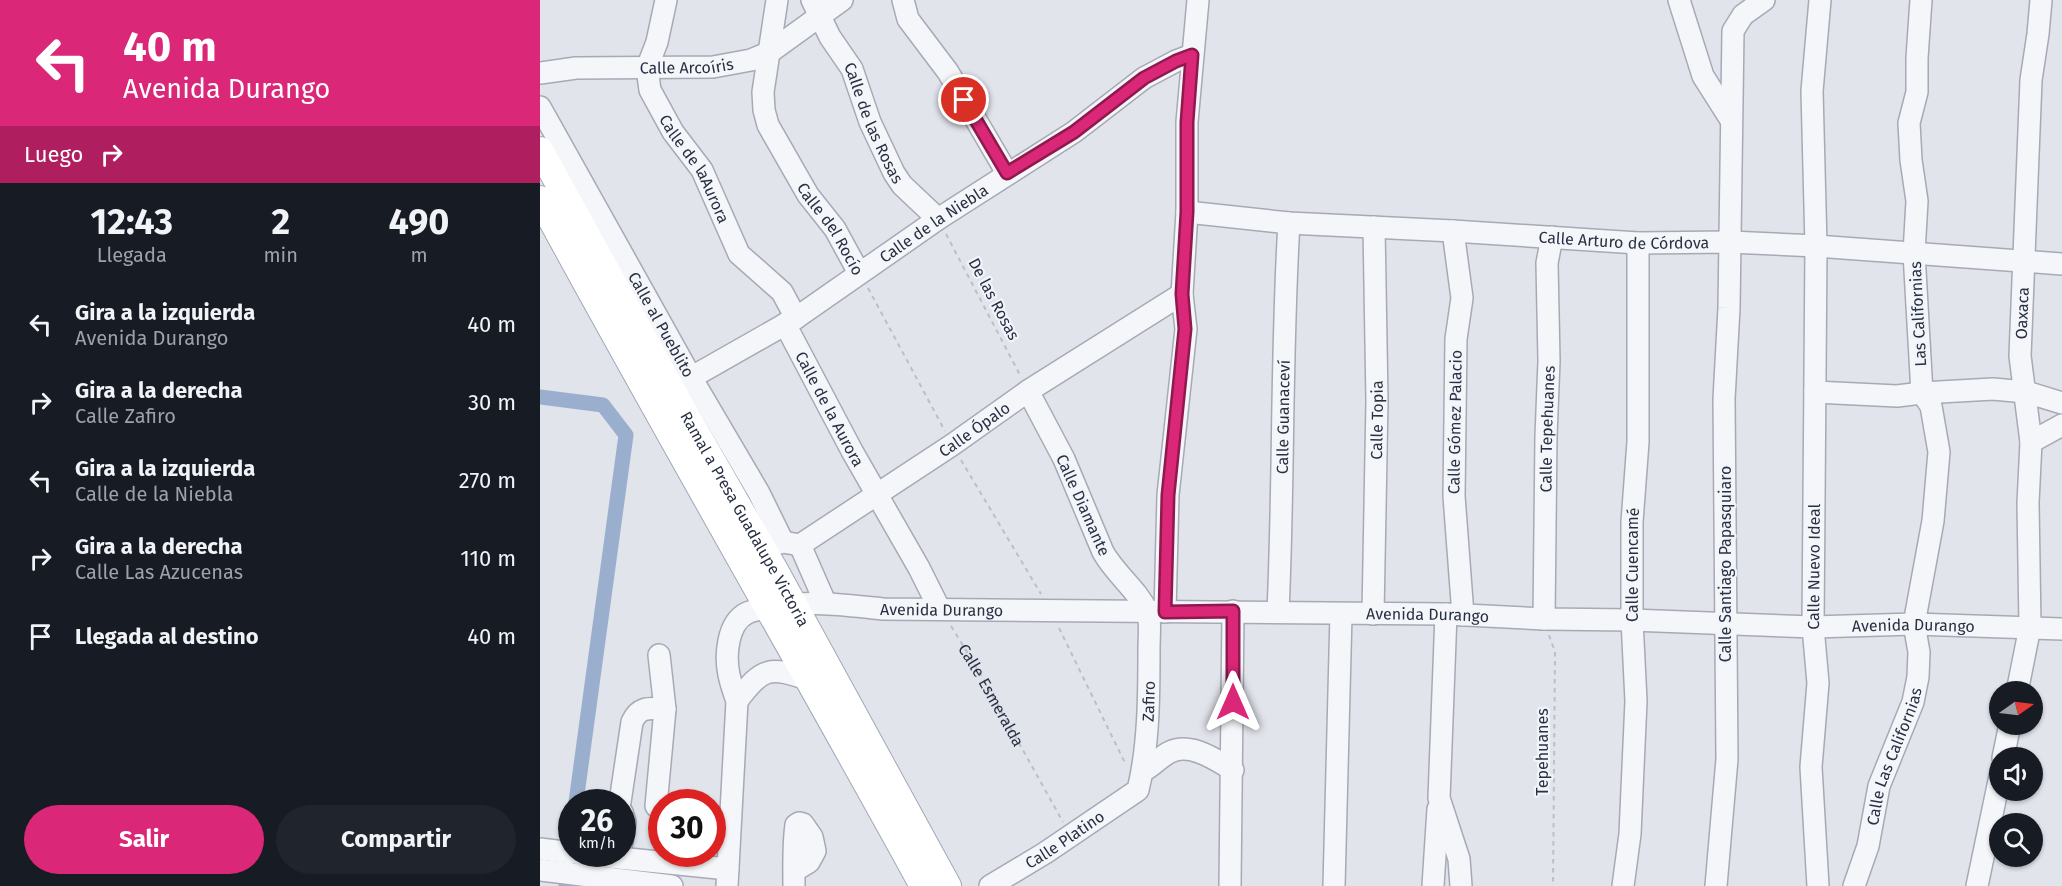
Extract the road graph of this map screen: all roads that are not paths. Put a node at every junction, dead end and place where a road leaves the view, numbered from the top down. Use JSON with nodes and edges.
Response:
{"nodes":[{"id":1,"x":666,"y":0,"type":"edge"},
{"id":2,"x":777,"y":0,"type":"edge"},
{"id":3,"x":842,"y":0,"type":"edge"},
{"id":4,"x":903,"y":0,"type":"edge"},
{"id":5,"x":1198,"y":0,"type":"edge"},
{"id":6,"x":1680,"y":0,"type":"edge"},
{"id":7,"x":1764,"y":0,"type":"edge"},
{"id":8,"x":1820,"y":0,"type":"edge"},
{"id":9,"x":1921,"y":0,"type":"edge"},
{"id":10,"x":2041,"y":0,"type":"edge"},
{"id":11,"x":1740,"y":8,"type":"edge"},
{"id":12,"x":816,"y":9,"type":"edge"},
{"id":13,"x":770,"y":52,"type":"junction"},
{"id":14,"x":1192,"y":55,"type":"junction"},
{"id":15,"x":647,"y":68,"type":"junction"},
{"id":16,"x":540,"y":73,"type":"edge"},
{"id":17,"x":540,"y":107,"type":"edge"},
{"id":18,"x":1731,"y":120,"type":"junction"},
{"id":19,"x":540,"y":150,"type":"edge"},
{"id":20,"x":1007,"y":173,"type":"junction"},
{"id":21,"x":540,"y":199,"type":"edge"},
{"id":22,"x":586,"y":210,"type":"junction"},
{"id":23,"x":1187,"y":212,"type":"junction"},
{"id":24,"x":938,"y":219,"type":"junction"},
{"id":25,"x":1289,"y":223,"type":"junction"},
{"id":26,"x":1374,"y":226,"type":"junction"},
{"id":27,"x":1453,"y":231,"type":"junction"},
{"id":28,"x":1552,"y":237,"type":"junction"},
{"id":29,"x":1730,"y":242,"type":"junction"},
{"id":30,"x":1638,"y":243,"type":"junction"},
{"id":31,"x":1816,"y":246,"type":"junction"},
{"id":32,"x":1914,"y":253,"type":"junction"},
{"id":33,"x":2023,"y":262,"type":"junction"},
{"id":34,"x":2062,"y":264,"type":"edge"},
{"id":35,"x":859,"y":273,"type":"junction"},
{"id":36,"x":1182,"y":294,"type":"junction"},
{"id":37,"x":791,"y":321,"type":"junction"},
{"id":38,"x":672,"y":390,"type":"junction"},
{"id":39,"x":1028,"y":391,"type":"junction"},
{"id":40,"x":1815,"y":392,"type":"junction"},
{"id":41,"x":2026,"y":392,"type":"junction"},
{"id":42,"x":1922,"y":393,"type":"junction"},
{"id":43,"x":2062,"y":403,"type":"edge"},
{"id":44,"x":2062,"y":425,"type":"edge"},
{"id":45,"x":2031,"y":442,"type":"junction"},
{"id":46,"x":877,"y":493,"type":"junction"},
{"id":47,"x":782,"y":545,"type":"junction"},
{"id":48,"x":825,"y":603,"type":"junction"},
{"id":49,"x":781,"y":606,"type":"junction"},
{"id":50,"x":939,"y":608,"type":"junction"},
{"id":51,"x":1233,"y":611,"type":"junction"},
{"id":52,"x":1278,"y":611,"type":"junction"},
{"id":53,"x":1157,"y":612,"type":"junction"},
{"id":54,"x":1341,"y":614,"type":"junction"},
{"id":55,"x":1373,"y":614,"type":"junction"},
{"id":56,"x":1454,"y":614,"type":"junction"},
{"id":57,"x":1544,"y":620,"type":"junction"},
{"id":58,"x":1632,"y":620,"type":"junction"},
{"id":59,"x":1725,"y":623,"type":"junction"},
{"id":60,"x":1914,"y":624,"type":"junction"},
{"id":61,"x":1813,"y":627,"type":"junction"},
{"id":62,"x":2030,"y":627,"type":"junction"},
{"id":63,"x":2062,"y":629,"type":"edge"},
{"id":64,"x":659,"y":656,"type":"dead end"},
{"id":65,"x":810,"y":680,"type":"junction"},
{"id":66,"x":2019,"y":681,"type":"edge"},
{"id":67,"x":737,"y":701,"type":"junction"},
{"id":68,"x":665,"y":708,"type":"junction"},
{"id":69,"x":1233,"y":770,"type":"junction"},
{"id":70,"x":1140,"y":780,"type":"junction"},
{"id":71,"x":623,"y":789,"type":"edge"},
{"id":72,"x":660,"y":789,"type":"edge"},
{"id":73,"x":1439,"y":798,"type":"junction"},
{"id":74,"x":1995,"y":801,"type":"edge"},
{"id":75,"x":540,"y":849,"type":"edge"},
{"id":76,"x":558,"y":851,"type":"edge"},
{"id":77,"x":584,"y":867,"type":"edge"},
{"id":78,"x":619,"y":867,"type":"edge"},
{"id":79,"x":632,"y":867,"type":"edge"},
{"id":80,"x":540,"y":870,"type":"edge"},
{"id":81,"x":727,"y":877,"type":"edge"},
{"id":82,"x":672,"y":886,"type":"edge"},
{"id":83,"x":923,"y":886,"type":"edge"},
{"id":84,"x":948,"y":886,"type":"edge"},
{"id":85,"x":990,"y":886,"type":"edge"},
{"id":86,"x":1230,"y":886,"type":"edge"},
{"id":87,"x":1334,"y":886,"type":"edge"},
{"id":88,"x":1433,"y":886,"type":"edge"},
{"id":89,"x":1461,"y":886,"type":"edge"},
{"id":90,"x":1623,"y":886,"type":"edge"},
{"id":91,"x":1716,"y":886,"type":"edge"},
{"id":92,"x":1818,"y":886,"type":"edge"},
{"id":93,"x":1854,"y":886,"type":"edge"},
{"id":94,"x":1977,"y":886,"type":"edge"}],
"edges":[{"from":1,"to":15,"type":"street"},
{"from":2,"to":13,"type":"street","name":"Calle del Rocío"},
{"from":3,"to":12,"type":"street","name":"Calle Arcoíris"},
{"from":4,"to":20,"type":"street"},
{"from":5,"to":14,"type":"street","name":"Zafiro"},
{"from":6,"to":18,"type":"street"},
{"from":7,"to":11,"type":"street"},
{"from":8,"to":31,"type":"street","name":"Calle Nuevo Ideal"},
{"from":9,"to":32,"type":"street","name":"Las Californias"},
{"from":10,"to":33,"type":"street","name":"Oaxaca"},
{"from":11,"to":18,"type":"street","name":"Calle Santiago Papasquiaro"},
{"from":12,"to":13,"type":"street","name":"Calle Arcoíris"},
{"from":12,"to":24,"type":"street","name":"Calle de las Rosas"},
{"from":13,"to":15,"type":"street","name":"Calle Arcoíris"},
{"from":13,"to":35,"type":"street","name":"Calle del Rocío"},
{"from":14,"to":20,"type":"street","name":"Calle de la Niebla"},
{"from":14,"to":23,"type":"street","name":"Zafiro"},
{"from":15,"to":16,"type":"street","name":"Calle Arcoíris"},
{"from":15,"to":37,"type":"street","name":"Calle de laAurora"},
{"from":17,"to":22,"type":"street"},
{"from":18,"to":29,"type":"street","name":"Calle Santiago Papasquiaro"},
{"from":19,"to":22,"type":"main road","name":"Ramal a Presa Guadalupe Victoria"},
{"from":20,"to":24,"type":"street","name":"Calle de la Niebla"},
{"from":21,"to":38,"type":"main road","name":"Ramal a Presa Guadalupe Victoria"},
{"from":22,"to":38,"type":"main road","name":"Ramal a Presa Guadalupe Victoria"},
{"from":23,"to":25,"type":"street","name":"Calle Arturo de Córdova"},
{"from":23,"to":36,"type":"street","name":"Zafiro"},
{"from":24,"to":35,"type":"street","name":"Calle de la Niebla"},
{"from":25,"to":26,"type":"street","name":"Calle Arturo de Córdova"},
{"from":25,"to":52,"type":"street","name":"Calle Guanaceví"},
{"from":26,"to":27,"type":"street","name":"Calle Arturo de Córdova"},
{"from":26,"to":55,"type":"street","name":"Calle Topia"},
{"from":27,"to":28,"type":"street","name":"Calle Arturo de Córdova"},
{"from":27,"to":56,"type":"street","name":"Calle Gómez Palacio"},
{"from":28,"to":30,"type":"street","name":"Calle Arturo de Córdova"},
{"from":28,"to":57,"type":"street","name":"Calle Tepehuanes"},
{"from":29,"to":30,"type":"street","name":"Calle Arturo de Córdova"},
{"from":29,"to":31,"type":"street","name":"Calle Arturo de Córdova"},
{"from":29,"to":59,"type":"street","name":"Calle Santiago Papasquiaro"},
{"from":30,"to":58,"type":"street","name":"Calle Cuencamé"},
{"from":31,"to":32,"type":"street","name":"Calle Arturo de Córdova"},
{"from":31,"to":40,"type":"street","name":"Calle Nuevo Ideal"},
{"from":32,"to":33,"type":"street","name":"Calle Arturo de Córdova"},
{"from":32,"to":42,"type":"street","name":"Las Californias"},
{"from":33,"to":34,"type":"street","name":"Calle Arturo de Córdova"},
{"from":33,"to":41,"type":"street","name":"Oaxaca"},
{"from":35,"to":37,"type":"street","name":"Calle de la Niebla"},
{"from":36,"to":39,"type":"street","name":"Calle Ópalo"},
{"from":36,"to":53,"type":"street","name":"Zafiro"},
{"from":37,"to":38,"type":"street","name":"Calle de la Niebla"},
{"from":37,"to":46,"type":"street","name":"Calle de la Aurora"},
{"from":38,"to":47,"type":"main road","name":"Ramal a Presa Guadalupe Victoria"},
{"from":38,"to":49,"type":"main road","name":"Ramal a Presa Guadalupe Victoria"},
{"from":39,"to":46,"type":"street","name":"Calle Ópalo"},
{"from":39,"to":53,"type":"street","name":"Calle Diamante"},
{"from":40,"to":42,"type":"street"},
{"from":40,"to":61,"type":"street","name":"Calle Nuevo Ideal"},
{"from":41,"to":42,"type":"street"},
{"from":41,"to":43,"type":"street"},
{"from":41,"to":45,"type":"street","name":"Oaxaca"},
{"from":42,"to":60,"type":"street","name":"Las Californias"},
{"from":44,"to":45,"type":"street"},
{"from":45,"to":62,"type":"street","name":"Oaxaca"},
{"from":46,"to":47,"type":"street","name":"Calle Ópalo"},
{"from":46,"to":50,"type":"street"},
{"from":47,"to":48,"type":"street"},
{"from":47,"to":49,"type":"main road","name":"Ramal a Presa Guadalupe Victoria"},
{"from":48,"to":49,"type":"street","name":"Avenida Durango"},
{"from":48,"to":50,"type":"street","name":"Avenida Durango"},
{"from":49,"to":65,"type":"main road","name":"Ramal a Presa Guadalupe Victoria"},
{"from":49,"to":67,"type":"street","name":"Avenida Durango"},
{"from":49,"to":84,"type":"main road","name":"Ramal a Presa Guadalupe Victoria"},
{"from":50,"to":53,"type":"street","name":"Avenida Durango"},
{"from":51,"to":52,"type":"street","name":"Avenida Durango"},
{"from":51,"to":53,"type":"street","name":"Avenida Durango"},
{"from":51,"to":69,"type":"street"},
{"from":52,"to":54,"type":"street","name":"Avenida Durango"},
{"from":53,"to":70,"type":"street","name":"Zafiro"},
{"from":54,"to":55,"type":"street","name":"Avenida Durango"},
{"from":54,"to":87,"type":"street"},
{"from":55,"to":56,"type":"street","name":"Avenida Durango"},
{"from":56,"to":57,"type":"street","name":"Avenida Durango"},
{"from":56,"to":73,"type":"street","name":"Calle Gómez Palacio"},
{"from":57,"to":58,"type":"street","name":"Avenida Durango"},
{"from":58,"to":59,"type":"street","name":"Avenida Durango"},
{"from":58,"to":90,"type":"street","name":"Calle Cuencamé"},
{"from":59,"to":61,"type":"street","name":"Avenida Durango"},
{"from":59,"to":91,"type":"street","name":"Calle Santiago Papasquiaro"},
{"from":60,"to":61,"type":"street","name":"Avenida Durango"},
{"from":60,"to":62,"type":"street","name":"Avenida Durango"},
{"from":60,"to":93,"type":"street","name":"Calle Las Californias"},
{"from":61,"to":92,"type":"street","name":"Calle Nuevo Ideal"},
{"from":62,"to":63,"type":"street","name":"Avenida Durango"},
{"from":62,"to":66,"type":"street","name":"Oaxaca"},
{"from":64,"to":68,"type":"street"},
{"from":65,"to":67,"type":"street"},
{"from":65,"to":83,"type":"main road","name":"Ramal a Presa Guadalupe Victoria"},
{"from":67,"to":81,"type":"street"},
{"from":68,"to":71,"type":"street"},
{"from":68,"to":72,"type":"street"},
{"from":69,"to":70,"type":"street","name":"Calle Platino"},
{"from":69,"to":86,"type":"street"},
{"from":70,"to":85,"type":"street","name":"Calle Platino"},
{"from":73,"to":88,"type":"street","name":"Calle Gómez Palacio"},
{"from":73,"to":89,"type":"street","name":"Calle Gómez Palacio"},
{"from":74,"to":94,"type":"street"},
{"from":75,"to":76,"type":"street"},
{"from":77,"to":80,"type":"street"},
{"from":78,"to":82,"type":"street"},
{"from":79,"to":81,"type":"street"}]}
